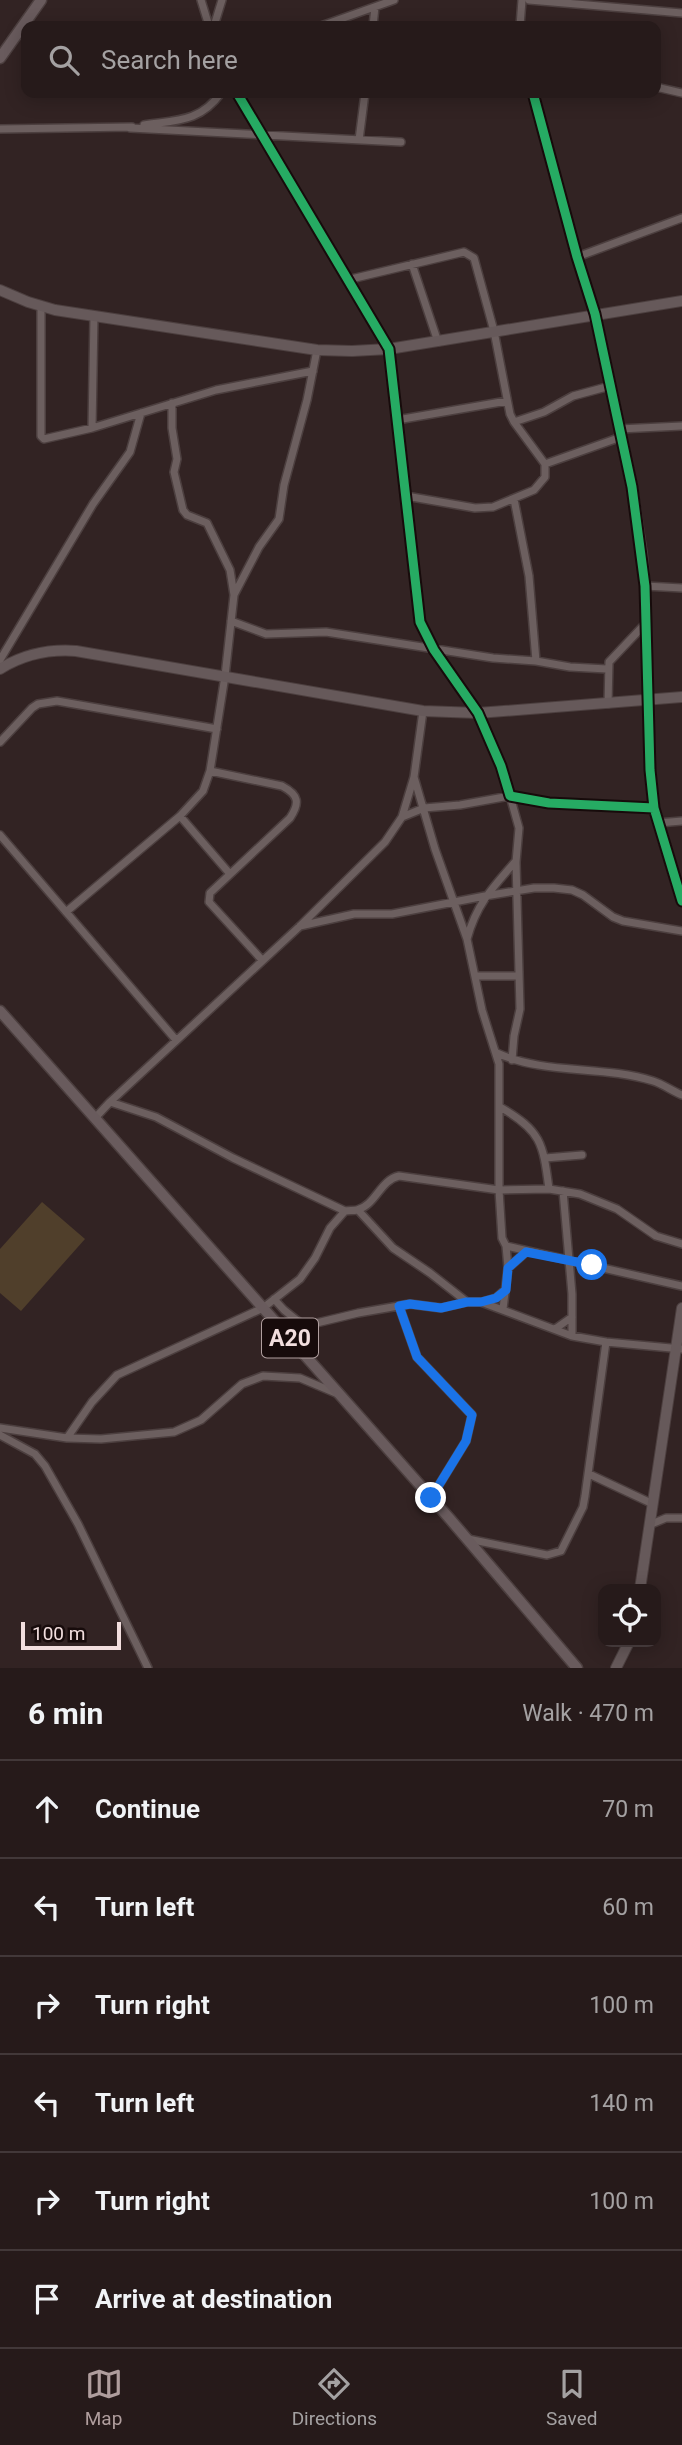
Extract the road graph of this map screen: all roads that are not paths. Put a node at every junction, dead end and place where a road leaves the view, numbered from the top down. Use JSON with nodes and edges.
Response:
{"nodes":[{"id":1,"x":41,"y":0,"type":"edge"},
{"id":2,"x":201,"y":0,"type":"edge"},
{"id":3,"x":222,"y":0,"type":"edge"},
{"id":4,"x":394,"y":0,"type":"edge"},
{"id":5,"x":522,"y":0,"type":"edge"},
{"id":6,"x":529,"y":0,"type":"edge"},
{"id":7,"x":613,"y":0,"type":"edge"},
{"id":8,"x":594,"y":5,"type":"junction"},
{"id":9,"x":375,"y":7,"type":"junction"},
{"id":10,"x":682,"y":13,"type":"edge"},
{"id":11,"x":26,"y":21,"type":"edge"},
{"id":12,"x":210,"y":21,"type":"edge"},
{"id":13,"x":214,"y":21,"type":"edge"},
{"id":14,"x":335,"y":21,"type":"edge"},
{"id":15,"x":374,"y":21,"type":"edge"},
{"id":16,"x":520,"y":21,"type":"edge"},
{"id":17,"x":21,"y":28,"type":"edge"},
{"id":18,"x":0,"y":58,"type":"edge"},
{"id":19,"x":661,"y":89,"type":"edge"},
{"id":20,"x":682,"y":93,"type":"edge"},
{"id":21,"x":216,"y":98,"type":"edge"},
{"id":22,"x":240,"y":98,"type":"edge"},
{"id":23,"x":364,"y":98,"type":"edge"},
{"id":24,"x":534,"y":98,"type":"edge"},
{"id":25,"x":130,"y":128,"type":"junction"},
{"id":26,"x":0,"y":129,"type":"edge"},
{"id":27,"x":261,"y":135,"type":"junction"},
{"id":28,"x":359,"y":139,"type":"junction"},
{"id":29,"x":401,"y":142,"type":"dead end"},
{"id":30,"x":682,"y":218,"type":"edge"},
{"id":31,"x":577,"y":257,"type":"junction"},
{"id":32,"x":412,"y":264,"type":"junction"},
{"id":33,"x":347,"y":280,"type":"junction"},
{"id":34,"x":0,"y":290,"type":"edge"},
{"id":35,"x":682,"y":301,"type":"edge"},
{"id":36,"x":41,"y":307,"type":"junction"},
{"id":37,"x":595,"y":314,"type":"junction"},
{"id":38,"x":94,"y":316,"type":"junction"},
{"id":39,"x":494,"y":331,"type":"junction"},
{"id":40,"x":438,"y":342,"type":"junction"},
{"id":41,"x":389,"y":349,"type":"junction"},
{"id":42,"x":317,"y":350,"type":"junction"},
{"id":43,"x":313,"y":371,"type":"junction"},
{"id":44,"x":610,"y":386,"type":"junction"},
{"id":45,"x":507,"y":401,"type":"junction"},
{"id":46,"x":172,"y":403,"type":"junction"},
{"id":47,"x":141,"y":413,"type":"junction"},
{"id":48,"x":397,"y":420,"type":"junction"},
{"id":49,"x":514,"y":422,"type":"junction"},
{"id":50,"x":682,"y":425,"type":"edge"},
{"id":51,"x":92,"y":428,"type":"junction"},
{"id":52,"x":620,"y":433,"type":"junction"},
{"id":53,"x":545,"y":464,"type":"junction"},
{"id":54,"x":406,"y":496,"type":"junction"},
{"id":55,"x":514,"y":499,"type":"junction"},
{"id":56,"x":645,"y":586,"type":"junction"},
{"id":57,"x":682,"y":588,"type":"edge"},
{"id":58,"x":234,"y":595,"type":"junction"},
{"id":59,"x":231,"y":621,"type":"junction"},
{"id":60,"x":646,"y":623,"type":"junction"},
{"id":61,"x":435,"y":650,"type":"junction"},
{"id":62,"x":0,"y":660,"type":"edge"},
{"id":63,"x":536,"y":661,"type":"junction"},
{"id":64,"x":607,"y":669,"type":"junction"},
{"id":65,"x":0,"y":670,"type":"edge"},
{"id":66,"x":225,"y":676,"type":"junction"},
{"id":67,"x":682,"y":697,"type":"edge"},
{"id":68,"x":648,"y":700,"type":"junction"},
{"id":69,"x":608,"y":704,"type":"junction"},
{"id":70,"x":423,"y":711,"type":"junction"},
{"id":71,"x":478,"y":713,"type":"junction"},
{"id":72,"x":217,"y":729,"type":"junction"},
{"id":73,"x":0,"y":742,"type":"edge"},
{"id":74,"x":210,"y":771,"type":"junction"},
{"id":75,"x":414,"y":777,"type":"junction"},
{"id":76,"x":510,"y":796,"type":"junction"},
{"id":77,"x":424,"y":808,"type":"junction"},
{"id":78,"x":654,"y":808,"type":"junction"},
{"id":79,"x":180,"y":816,"type":"junction"},
{"id":80,"x":402,"y":817,"type":"junction"},
{"id":81,"x":682,"y":821,"type":"edge"},
{"id":82,"x":657,"y":823,"type":"junction"},
{"id":83,"x":0,"y":835,"type":"edge"},
{"id":84,"x":516,"y":862,"type":"junction"},
{"id":85,"x":230,"y":874,"type":"junction"},
{"id":86,"x":516,"y":893,"type":"junction"},
{"id":87,"x":485,"y":896,"type":"junction"},
{"id":88,"x":452,"y":901,"type":"junction"},
{"id":89,"x":682,"y":901,"type":"edge"},
{"id":90,"x":66,"y":912,"type":"junction"},
{"id":91,"x":300,"y":926,"type":"junction"},
{"id":92,"x":682,"y":932,"type":"edge"},
{"id":93,"x":467,"y":939,"type":"junction"},
{"id":94,"x":262,"y":960,"type":"junction"},
{"id":95,"x":475,"y":976,"type":"junction"},
{"id":96,"x":519,"y":976,"type":"junction"},
{"id":97,"x":0,"y":1011,"type":"edge"},
{"id":98,"x":176,"y":1040,"type":"junction"},
{"id":99,"x":498,"y":1053,"type":"junction"},
{"id":100,"x":512,"y":1060,"type":"junction"},
{"id":101,"x":682,"y":1096,"type":"edge"},
{"id":102,"x":110,"y":1101,"type":"junction"},
{"id":103,"x":500,"y":1107,"type":"junction"},
{"id":104,"x":95,"y":1118,"type":"junction"},
{"id":105,"x":582,"y":1155,"type":"dead end"},
{"id":106,"x":545,"y":1158,"type":"junction"},
{"id":107,"x":549,"y":1189,"type":"junction"},
{"id":108,"x":499,"y":1190,"type":"junction"},
{"id":109,"x":564,"y":1191,"type":"junction"},
{"id":110,"x":358,"y":1210,"type":"junction"},
{"id":111,"x":345,"y":1211,"type":"junction"},
{"id":112,"x":682,"y":1244,"type":"edge"},
{"id":113,"x":506,"y":1246,"type":"junction"},
{"id":114,"x":526,"y":1252,"type":"junction"},
{"id":115,"x":570,"y":1260,"type":"junction"},
{"id":116,"x":508,"y":1268,"type":"junction"},
{"id":117,"x":682,"y":1286,"type":"edge"},
{"id":118,"x":506,"y":1290,"type":"junction"},
{"id":119,"x":274,"y":1299,"type":"junction"},
{"id":120,"x":467,"y":1302,"type":"junction"},
{"id":121,"x":481,"y":1302,"type":"junction"},
{"id":122,"x":399,"y":1306,"type":"junction"},
{"id":123,"x":264,"y":1308,"type":"junction"},
{"id":124,"x":682,"y":1308,"type":"edge"},
{"id":125,"x":503,"y":1309,"type":"junction"},
{"id":126,"x":572,"y":1317,"type":"junction"},
{"id":127,"x":555,"y":1329,"type":"junction"},
{"id":128,"x":572,"y":1336,"type":"junction"},
{"id":129,"x":606,"y":1342,"type":"junction"},
{"id":130,"x":679,"y":1349,"type":"edge"},
{"id":131,"x":341,"y":1396,"type":"junction"},
{"id":132,"x":0,"y":1428,"type":"edge"},
{"id":133,"x":0,"y":1435,"type":"edge"},
{"id":134,"x":66,"y":1438,"type":"junction"},
{"id":135,"x":589,"y":1474,"type":"junction"},
{"id":136,"x":431,"y":1498,"type":"junction"},
{"id":137,"x":653,"y":1504,"type":"junction"},
{"id":138,"x":682,"y":1518,"type":"edge"},
{"id":139,"x":649,"y":1525,"type":"junction"},
{"id":140,"x":467,"y":1539,"type":"junction"},
{"id":141,"x":641,"y":1584,"type":"edge"},
{"id":142,"x":626,"y":1647,"type":"edge"},
{"id":143,"x":148,"y":1668,"type":"edge"},
{"id":144,"x":577,"y":1668,"type":"edge"},
{"id":145,"x":616,"y":1668,"type":"edge"}],
"edges":[{"from":1,"to":11,"type":"main road"},
{"from":2,"to":12,"type":"street"},
{"from":3,"to":13,"type":"street"},
{"from":4,"to":9,"type":"street"},
{"from":5,"to":16,"type":"street"},
{"from":6,"to":8,"type":"street"},
{"from":7,"to":8,"type":"street"},
{"from":8,"to":10,"type":"street"},
{"from":9,"to":14,"type":"street"},
{"from":9,"to":15,"type":"street"},
{"from":17,"to":18,"type":"main road"},
{"from":19,"to":20,"type":"street"},
{"from":21,"to":25,"type":"street"},
{"from":22,"to":27,"type":"street"},
{"from":23,"to":28,"type":"street"},
{"from":24,"to":31,"type":"street"},
{"from":25,"to":26,"type":"street"},
{"from":25,"to":27,"type":"street"},
{"from":27,"to":28,"type":"street"},
{"from":27,"to":33,"type":"street"},
{"from":28,"to":29,"type":"street"},
{"from":30,"to":31,"type":"street"},
{"from":31,"to":37,"type":"street"},
{"from":32,"to":33,"type":"street"},
{"from":32,"to":39,"type":"street"},
{"from":32,"to":40,"type":"street"},
{"from":33,"to":41,"type":"street"},
{"from":34,"to":36,"type":"street"},
{"from":35,"to":37,"type":"street"},
{"from":36,"to":38,"type":"street"},
{"from":36,"to":51,"type":"street"},
{"from":37,"to":39,"type":"street"},
{"from":37,"to":44,"type":"street"},
{"from":38,"to":42,"type":"street"},
{"from":38,"to":51,"type":"street"},
{"from":39,"to":40,"type":"street"},
{"from":39,"to":45,"type":"street"},
{"from":40,"to":41,"type":"street"},
{"from":41,"to":42,"type":"street"},
{"from":41,"to":48,"type":"street"},
{"from":42,"to":43,"type":"street"},
{"from":43,"to":46,"type":"street"},
{"from":43,"to":58,"type":"street"},
{"from":44,"to":49,"type":"street"},
{"from":44,"to":52,"type":"street"},
{"from":45,"to":48,"type":"street"},
{"from":45,"to":49,"type":"street"},
{"from":46,"to":47,"type":"street"},
{"from":46,"to":58,"type":"street"},
{"from":47,"to":51,"type":"street"},
{"from":47,"to":62,"type":"street"},
{"from":48,"to":54,"type":"street"},
{"from":49,"to":53,"type":"street"},
{"from":50,"to":52,"type":"street"},
{"from":52,"to":53,"type":"street"},
{"from":52,"to":56,"type":"street"},
{"from":53,"to":55,"type":"street"},
{"from":54,"to":55,"type":"street"},
{"from":54,"to":61,"type":"street"},
{"from":55,"to":63,"type":"street"},
{"from":56,"to":57,"type":"street"},
{"from":56,"to":60,"type":"street"},
{"from":58,"to":59,"type":"street"},
{"from":59,"to":61,"type":"street"},
{"from":59,"to":66,"type":"street"},
{"from":60,"to":64,"type":"street"},
{"from":60,"to":68,"type":"street"},
{"from":61,"to":63,"type":"street"},
{"from":61,"to":71,"type":"street"},
{"from":63,"to":64,"type":"street"},
{"from":64,"to":69,"type":"street"},
{"from":65,"to":66,"type":"street"},
{"from":66,"to":70,"type":"street"},
{"from":66,"to":72,"type":"street"},
{"from":67,"to":68,"type":"street"},
{"from":68,"to":69,"type":"street"},
{"from":68,"to":78,"type":"street"},
{"from":69,"to":71,"type":"street"},
{"from":70,"to":71,"type":"street"},
{"from":70,"to":75,"type":"street"},
{"from":71,"to":76,"type":"street"},
{"from":72,"to":73,"type":"street"},
{"from":72,"to":74,"type":"street"},
{"from":74,"to":79,"type":"street"},
{"from":74,"to":85,"type":"street"},
{"from":75,"to":77,"type":"street"},
{"from":75,"to":80,"type":"street"},
{"from":76,"to":77,"type":"street"},
{"from":76,"to":78,"type":"street"},
{"from":76,"to":84,"type":"street"},
{"from":77,"to":80,"type":"street"},
{"from":77,"to":88,"type":"street"},
{"from":78,"to":82,"type":"street"},
{"from":79,"to":85,"type":"street"},
{"from":79,"to":90,"type":"street"},
{"from":80,"to":91,"type":"street"},
{"from":81,"to":82,"type":"street"},
{"from":82,"to":89,"type":"street"},
{"from":83,"to":90,"type":"street"},
{"from":84,"to":86,"type":"street"},
{"from":84,"to":87,"type":"street"},
{"from":85,"to":94,"type":"street"},
{"from":86,"to":87,"type":"street"},
{"from":86,"to":92,"type":"street"},
{"from":86,"to":96,"type":"street"},
{"from":87,"to":88,"type":"street"},
{"from":87,"to":93,"type":"street"},
{"from":88,"to":91,"type":"street"},
{"from":88,"to":93,"type":"street"},
{"from":90,"to":98,"type":"street"},
{"from":91,"to":94,"type":"street"},
{"from":93,"to":95,"type":"street"},
{"from":94,"to":98,"type":"street"},
{"from":95,"to":96,"type":"street"},
{"from":95,"to":99,"type":"street"},
{"from":96,"to":100,"type":"street"},
{"from":97,"to":104,"type":"main road","number":"A20"},
{"from":98,"to":102,"type":"street"},
{"from":99,"to":100,"type":"street"},
{"from":99,"to":103,"type":"street"},
{"from":100,"to":101,"type":"street"},
{"from":102,"to":104,"type":"street"},
{"from":102,"to":111,"type":"street"},
{"from":103,"to":106,"type":"street"},
{"from":103,"to":108,"type":"street"},
{"from":104,"to":123,"type":"main road","number":"A20"},
{"from":105,"to":106,"type":"street"},
{"from":106,"to":107,"type":"street"},
{"from":107,"to":108,"type":"street"},
{"from":107,"to":109,"type":"street"},
{"from":108,"to":110,"type":"street"},
{"from":108,"to":113,"type":"street"},
{"from":109,"to":112,"type":"street"},
{"from":109,"to":115,"type":"street"},
{"from":110,"to":111,"type":"street"},
{"from":110,"to":120,"type":"street"},
{"from":111,"to":119,"type":"street"},
{"from":113,"to":114,"type":"street"},
{"from":113,"to":116,"type":"street"},
{"from":114,"to":115,"type":"street"},
{"from":114,"to":116,"type":"street"},
{"from":115,"to":117,"type":"street"},
{"from":115,"to":126,"type":"street"},
{"from":116,"to":118,"type":"street"},
{"from":118,"to":121,"type":"street"},
{"from":118,"to":125,"type":"street"},
{"from":119,"to":122,"type":"street"},
{"from":119,"to":123,"type":"street"},
{"from":120,"to":121,"type":"street"},
{"from":120,"to":122,"type":"street"},
{"from":121,"to":125,"type":"street"},
{"from":122,"to":136,"type":"street"},
{"from":123,"to":131,"type":"main road","number":"A20"},
{"from":123,"to":134,"type":"street"},
{"from":124,"to":130,"type":"street"},
{"from":125,"to":127,"type":"street"},
{"from":126,"to":127,"type":"street"},
{"from":126,"to":128,"type":"street"},
{"from":127,"to":128,"type":"street"},
{"from":128,"to":129,"type":"street"},
{"from":129,"to":130,"type":"street"},
{"from":129,"to":135,"type":"street"},
{"from":130,"to":137,"type":"street"},
{"from":131,"to":134,"type":"street"},
{"from":131,"to":136,"type":"main road","number":"A20"},
{"from":132,"to":134,"type":"street"},
{"from":133,"to":143,"type":"street"},
{"from":135,"to":137,"type":"street"},
{"from":135,"to":140,"type":"street"},
{"from":136,"to":140,"type":"main road","number":"A20"},
{"from":137,"to":139,"type":"street"},
{"from":138,"to":139,"type":"street"},
{"from":139,"to":141,"type":"street"},
{"from":140,"to":144,"type":"main road","number":"A20"},
{"from":142,"to":145,"type":"street"}]}
